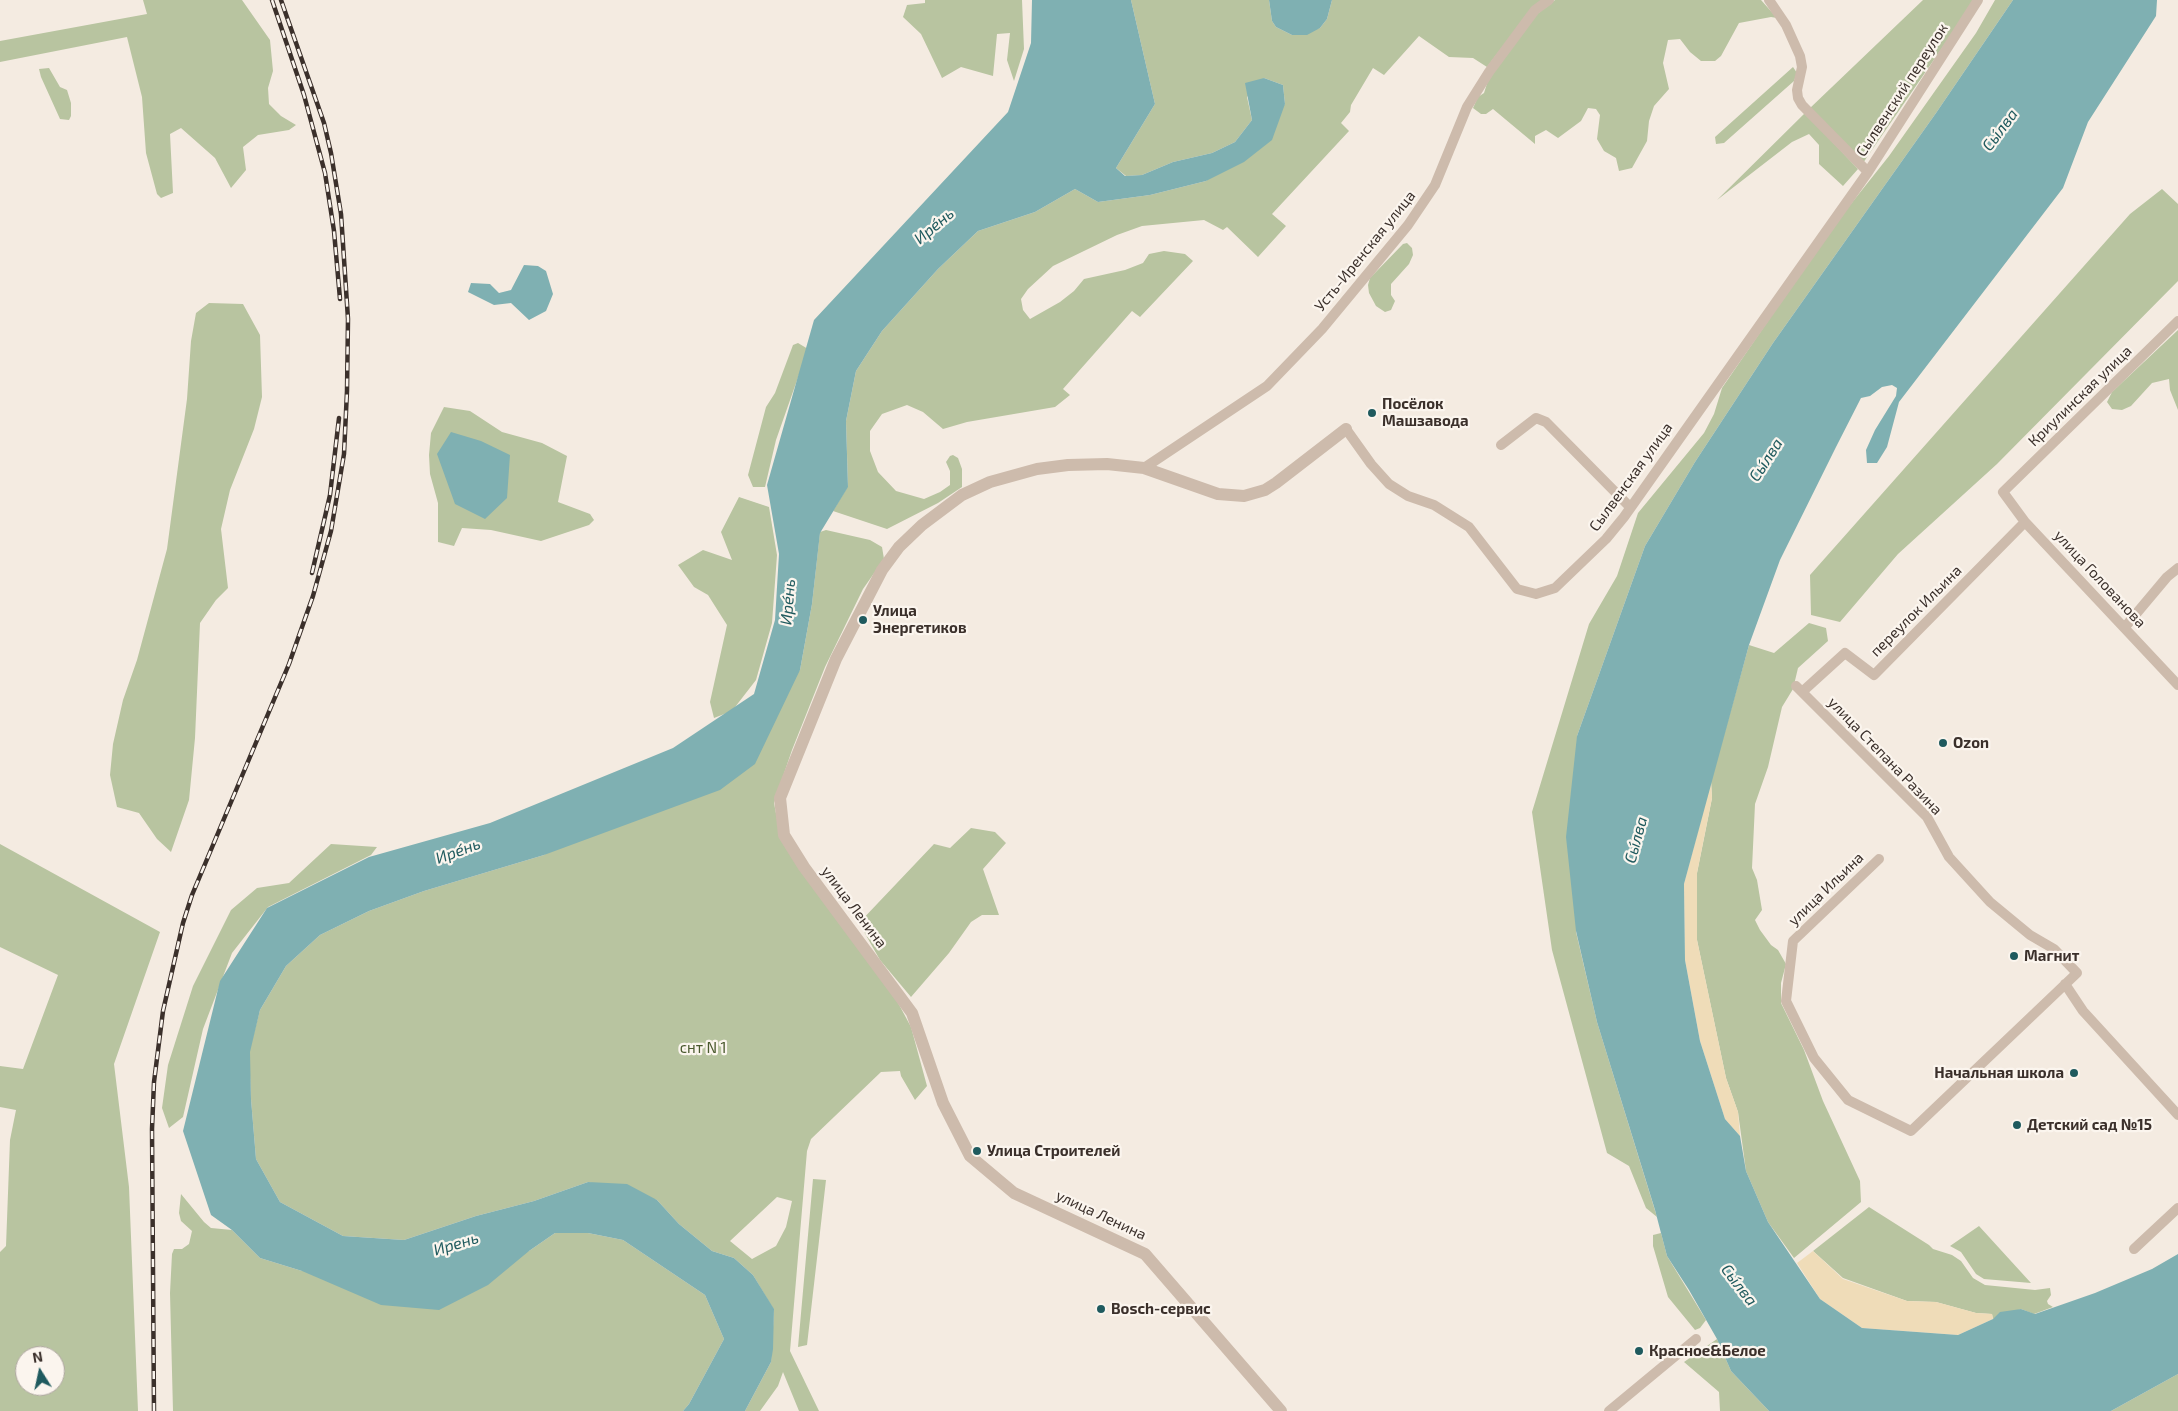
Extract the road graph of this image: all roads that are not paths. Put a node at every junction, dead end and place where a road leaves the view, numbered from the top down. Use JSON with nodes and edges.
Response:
{"nodes":[{"id":1,"x":1549,"y":0,"type":"edge"},
{"id":2,"x":1769,"y":0,"type":"edge"},
{"id":3,"x":1978,"y":0,"type":"edge"},
{"id":4,"x":1868,"y":172,"type":"junction"},
{"id":5,"x":2178,"y":321,"type":"edge"},
{"id":6,"x":1346,"y":429,"type":"joint"},
{"id":7,"x":1501,"y":445,"type":"dead end"},
{"id":8,"x":1144,"y":468,"type":"junction"},
{"id":9,"x":2003,"y":492,"type":"joint"},
{"id":10,"x":1630,"y":507,"type":"junction"},
{"id":11,"x":2025,"y":522,"type":"junction"},
{"id":12,"x":2178,"y":568,"type":"edge"},
{"id":13,"x":2125,"y":627,"type":"junction"},
{"id":14,"x":2178,"y":684,"type":"edge"},
{"id":15,"x":1799,"y":689,"type":"joint"},
{"id":16,"x":1879,"y":859,"type":"dead end"},
{"id":17,"x":2065,"y":984,"type":"junction"},
{"id":18,"x":2178,"y":1115,"type":"edge"},
{"id":19,"x":2178,"y":1208,"type":"edge"},
{"id":20,"x":2134,"y":1249,"type":"dead end"},
{"id":21,"x":1696,"y":1339,"type":"dead end"},
{"id":22,"x":1611,"y":1410,"type":"edge"},
{"id":23,"x":1281,"y":1411,"type":"edge"}],
"edges":[{"from":1,"to":8,"type":"street","name":"Усть-Иренская улица"},
{"from":2,"to":4,"type":"street"},
{"from":3,"to":4,"type":"street","name":"Сылвенский переулок"},
{"from":4,"to":10,"type":"street","name":"Сылвенская улица"},
{"from":5,"to":9,"type":"street","name":"Криулинская улица"},
{"from":6,"to":8,"type":"street"},
{"from":6,"to":10,"type":"street","name":"Сылвенская улица"},
{"from":7,"to":10,"type":"street"},
{"from":8,"to":23,"type":"street","name":"улица Ленина"},
{"from":9,"to":11,"type":"street","name":"улица Голованова"},
{"from":11,"to":13,"type":"street","name":"улица Голованова"},
{"from":11,"to":15,"type":"street","name":"переулок Ильина"},
{"from":12,"to":13,"type":"street"},
{"from":13,"to":14,"type":"street","name":"улица Голованова"},
{"from":15,"to":17,"type":"street","name":"улица Степана Разина"},
{"from":16,"to":17,"type":"street","name":"улица Ильина"},
{"from":17,"to":18,"type":"street"},
{"from":19,"to":20,"type":"street"},
{"from":21,"to":22,"type":"street"}]}
